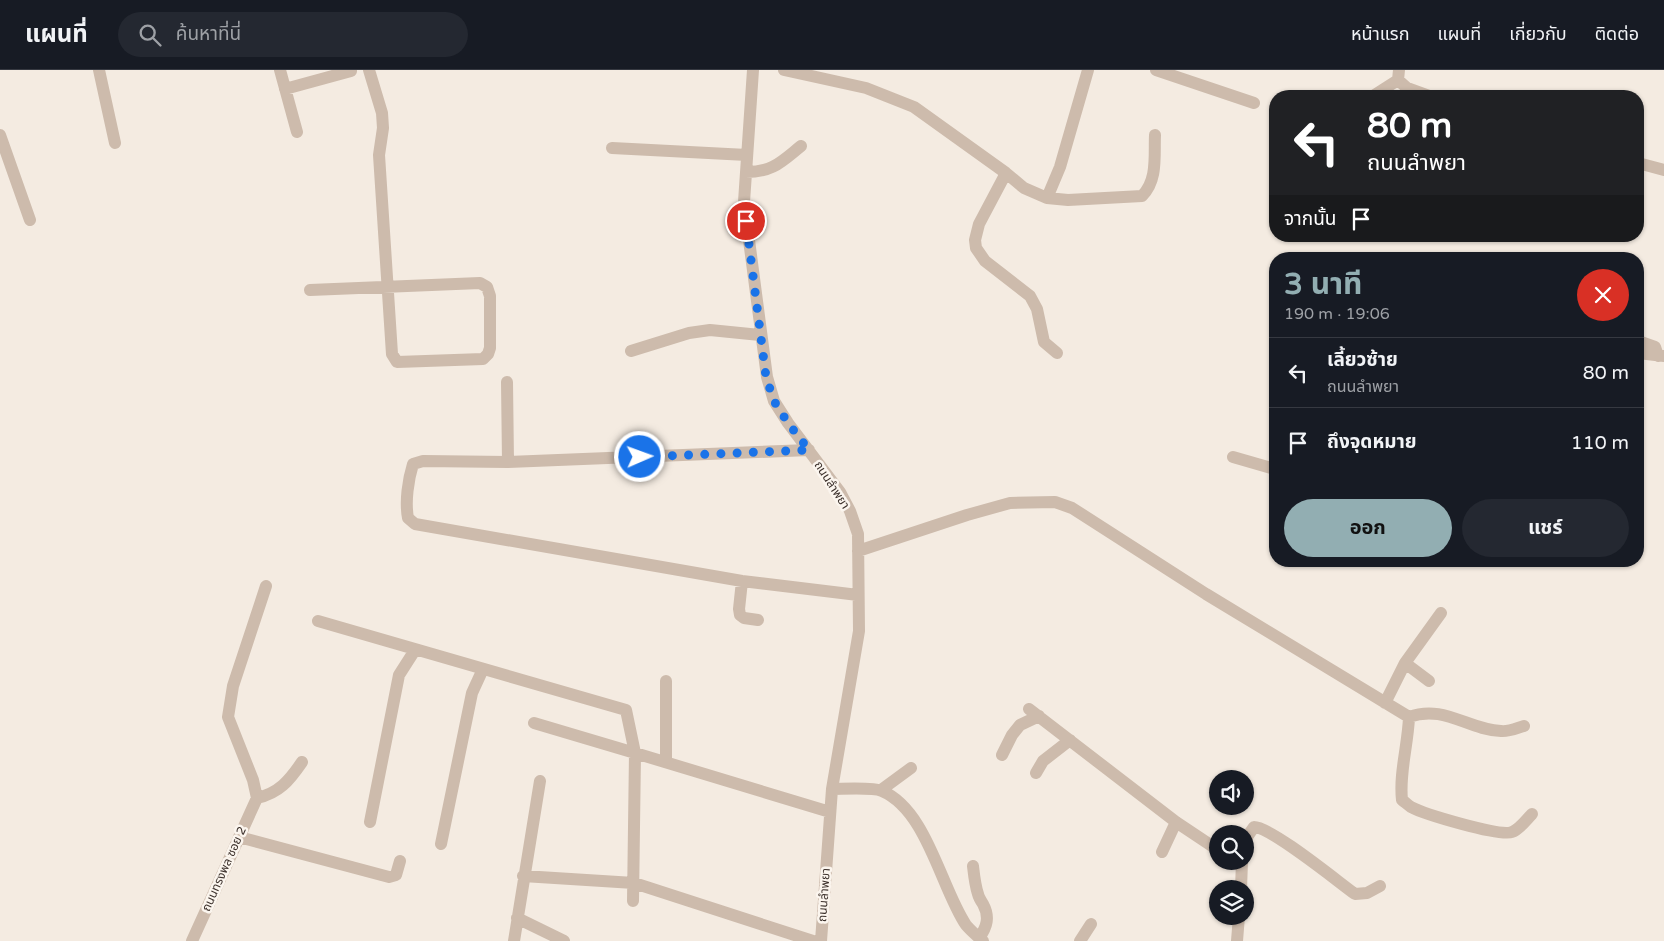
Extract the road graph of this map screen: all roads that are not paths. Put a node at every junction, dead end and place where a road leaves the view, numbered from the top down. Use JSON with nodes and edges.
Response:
{"nodes":[{"id":1,"x":99,"y":70,"type":"edge"},
{"id":2,"x":280,"y":70,"type":"edge"},
{"id":3,"x":368,"y":70,"type":"edge"},
{"id":4,"x":753,"y":70,"type":"edge"},
{"id":5,"x":784,"y":70,"type":"edge"},
{"id":6,"x":1088,"y":70,"type":"edge"},
{"id":7,"x":1156,"y":70,"type":"edge"},
{"id":8,"x":351,"y":71,"type":"edge"},
{"id":9,"x":1399,"y":75,"type":"edge"},
{"id":10,"x":285,"y":89,"type":"junction"},
{"id":11,"x":1380,"y":90,"type":"edge"},
{"id":12,"x":1412,"y":90,"type":"edge"},
{"id":13,"x":1254,"y":103,"type":"dead end"},
{"id":14,"x":297,"y":132,"type":"dead end"},
{"id":15,"x":0,"y":135,"type":"edge"},
{"id":16,"x":1155,"y":135,"type":"dead end"},
{"id":17,"x":115,"y":143,"type":"dead end"},
{"id":18,"x":801,"y":146,"type":"dead end"},
{"id":19,"x":612,"y":148,"type":"dead end"},
{"id":20,"x":747,"y":155,"type":"junction"},
{"id":21,"x":1644,"y":165,"type":"edge"},
{"id":22,"x":1664,"y":170,"type":"edge"},
{"id":23,"x":746,"y":172,"type":"junction"},
{"id":24,"x":1006,"y":173,"type":"junction"},
{"id":25,"x":1047,"y":198,"type":"junction"},
{"id":26,"x":30,"y":220,"type":"dead end"},
{"id":27,"x":386,"y":286,"type":"junction"},
{"id":28,"x":310,"y":290,"type":"dead end"},
{"id":29,"x":760,"y":335,"type":"junction"},
{"id":30,"x":1644,"y":343,"type":"edge"},
{"id":31,"x":631,"y":351,"type":"dead end"},
{"id":32,"x":1057,"y":353,"type":"dead end"},
{"id":33,"x":1644,"y":354,"type":"edge"},
{"id":34,"x":1661,"y":356,"type":"edge"},
{"id":35,"x":506,"y":382,"type":"dead end"},
{"id":36,"x":809,"y":450,"type":"junction"},
{"id":37,"x":1233,"y":458,"type":"dead end"},
{"id":38,"x":508,"y":462,"type":"junction"},
{"id":39,"x":1269,"y":467,"type":"edge"},
{"id":40,"x":858,"y":552,"type":"junction"},
{"id":41,"x":742,"y":581,"type":"junction"},
{"id":42,"x":266,"y":586,"type":"dead end"},
{"id":43,"x":858,"y":595,"type":"junction"},
{"id":44,"x":1441,"y":613,"type":"dead end"},
{"id":45,"x":758,"y":620,"type":"dead end"},
{"id":46,"x":318,"y":622,"type":"dead end"},
{"id":47,"x":415,"y":650,"type":"junction"},
{"id":48,"x":1405,"y":662,"type":"junction"},
{"id":49,"x":483,"y":669,"type":"junction"},
{"id":50,"x":666,"y":681,"type":"dead end"},
{"id":51,"x":1429,"y":681,"type":"dead end"},
{"id":52,"x":1385,"y":703,"type":"junction"},
{"id":53,"x":1409,"y":717,"type":"junction"},
{"id":54,"x":534,"y":723,"type":"dead end"},
{"id":55,"x":1524,"y":726,"type":"dead end"},
{"id":56,"x":1070,"y":740,"type":"junction"},
{"id":57,"x":635,"y":753,"type":"junction"},
{"id":58,"x":1002,"y":755,"type":"dead end"},
{"id":59,"x":302,"y":762,"type":"dead end"},
{"id":60,"x":666,"y":762,"type":"junction"},
{"id":61,"x":911,"y":768,"type":"dead end"},
{"id":62,"x":1036,"y":773,"type":"dead end"},
{"id":63,"x":540,"y":781,"type":"dead end"},
{"id":64,"x":832,"y":789,"type":"junction"},
{"id":65,"x":881,"y":790,"type":"junction"},
{"id":66,"x":256,"y":798,"type":"junction"},
{"id":67,"x":830,"y":812,"type":"junction"},
{"id":68,"x":1532,"y":814,"type":"dead end"},
{"id":69,"x":370,"y":822,"type":"dead end"},
{"id":70,"x":1176,"y":822,"type":"junction"},
{"id":71,"x":1254,"y":827,"type":"edge"},
{"id":72,"x":239,"y":837,"type":"junction"},
{"id":73,"x":441,"y":844,"type":"dead end"},
{"id":74,"x":1209,"y":844,"type":"edge"},
{"id":75,"x":1162,"y":852,"type":"dead end"},
{"id":76,"x":400,"y":861,"type":"dead end"},
{"id":77,"x":973,"y":866,"type":"dead end"},
{"id":78,"x":523,"y":876,"type":"junction"},
{"id":79,"x":634,"y":883,"type":"junction"},
{"id":80,"x":1380,"y":886,"type":"dead end"},
{"id":81,"x":633,"y":901,"type":"dead end"},
{"id":82,"x":517,"y":918,"type":"junction"},
{"id":83,"x":1091,"y":924,"type":"dead end"},
{"id":84,"x":1238,"y":925,"type":"edge"},
{"id":85,"x":981,"y":939,"type":"edge"},
{"id":86,"x":192,"y":941,"type":"edge"},
{"id":87,"x":514,"y":941,"type":"edge"},
{"id":88,"x":564,"y":941,"type":"edge"},
{"id":89,"x":812,"y":941,"type":"edge"},
{"id":90,"x":822,"y":941,"type":"edge"},
{"id":91,"x":1080,"y":941,"type":"edge"},
{"id":92,"x":1237,"y":941,"type":"edge"}],
"edges":[{"from":1,"to":17,"type":"street"},
{"from":2,"to":10,"type":"street"},
{"from":3,"to":27,"type":"street"},
{"from":4,"to":20,"type":"street","name":"ถนนลำพยา"},
{"from":5,"to":24,"type":"street"},
{"from":6,"to":25,"type":"street"},
{"from":7,"to":13,"type":"street"},
{"from":8,"to":10,"type":"street"},
{"from":9,"to":11,"type":"street"},
{"from":9,"to":12,"type":"street"},
{"from":10,"to":14,"type":"street"},
{"from":15,"to":26,"type":"street"},
{"from":16,"to":25,"type":"street"},
{"from":18,"to":23,"type":"street"},
{"from":19,"to":20,"type":"street"},
{"from":20,"to":23,"type":"street","name":"ถนนลำพยา"},
{"from":21,"to":22,"type":"street"},
{"from":23,"to":29,"type":"street","name":"ถนนลำพยา"},
{"from":24,"to":25,"type":"street"},
{"from":24,"to":32,"type":"street"},
{"from":27,"to":27,"type":"street"},
{"from":27,"to":28,"type":"street"},
{"from":29,"to":31,"type":"street"},
{"from":29,"to":36,"type":"street","name":"ถนนลำพยา"},
{"from":30,"to":34,"type":"street"},
{"from":33,"to":34,"type":"street"},
{"from":35,"to":38,"type":"street"},
{"from":36,"to":38,"type":"street"},
{"from":36,"to":40,"type":"street","name":"ถนนลำพยา"},
{"from":37,"to":39,"type":"street"},
{"from":38,"to":41,"type":"street"},
{"from":40,"to":43,"type":"street","name":"ถนนลำพยา"},
{"from":40,"to":52,"type":"street"},
{"from":41,"to":43,"type":"street"},
{"from":41,"to":45,"type":"street"},
{"from":42,"to":66,"type":"street"},
{"from":43,"to":64,"type":"street","name":"ถนนลำพยา"},
{"from":44,"to":48,"type":"street"},
{"from":46,"to":47,"type":"street"},
{"from":47,"to":49,"type":"street"},
{"from":47,"to":69,"type":"street"},
{"from":48,"to":51,"type":"street"},
{"from":48,"to":52,"type":"street"},
{"from":49,"to":57,"type":"street"},
{"from":49,"to":73,"type":"street"},
{"from":50,"to":60,"type":"street"},
{"from":52,"to":53,"type":"street"},
{"from":53,"to":55,"type":"street"},
{"from":53,"to":68,"type":"street"},
{"from":54,"to":57,"type":"street"},
{"from":56,"to":58,"type":"street"},
{"from":56,"to":62,"type":"street"},
{"from":56,"to":70,"type":"street"},
{"from":57,"to":60,"type":"street"},
{"from":57,"to":79,"type":"street"},
{"from":59,"to":66,"type":"street"},
{"from":60,"to":67,"type":"street"},
{"from":61,"to":65,"type":"street"},
{"from":63,"to":78,"type":"street"},
{"from":64,"to":65,"type":"street"},
{"from":64,"to":67,"type":"street","name":"ถนนลำพยา"},
{"from":65,"to":85,"type":"street"},
{"from":66,"to":72,"type":"street","name":"ถนนทรงพล ซอย 2"},
{"from":67,"to":90,"type":"street","name":"ถนนลำพยา"},
{"from":70,"to":74,"type":"street"},
{"from":70,"to":75,"type":"street"},
{"from":71,"to":80,"type":"street"},
{"from":72,"to":76,"type":"street"},
{"from":72,"to":86,"type":"street","name":"ถนนทรงพล ซอย 2"},
{"from":77,"to":85,"type":"street"},
{"from":78,"to":79,"type":"street"},
{"from":78,"to":82,"type":"street"},
{"from":79,"to":81,"type":"street"},
{"from":79,"to":89,"type":"street"},
{"from":82,"to":87,"type":"street"},
{"from":82,"to":88,"type":"street"},
{"from":83,"to":91,"type":"street"},
{"from":84,"to":92,"type":"street"}]}
